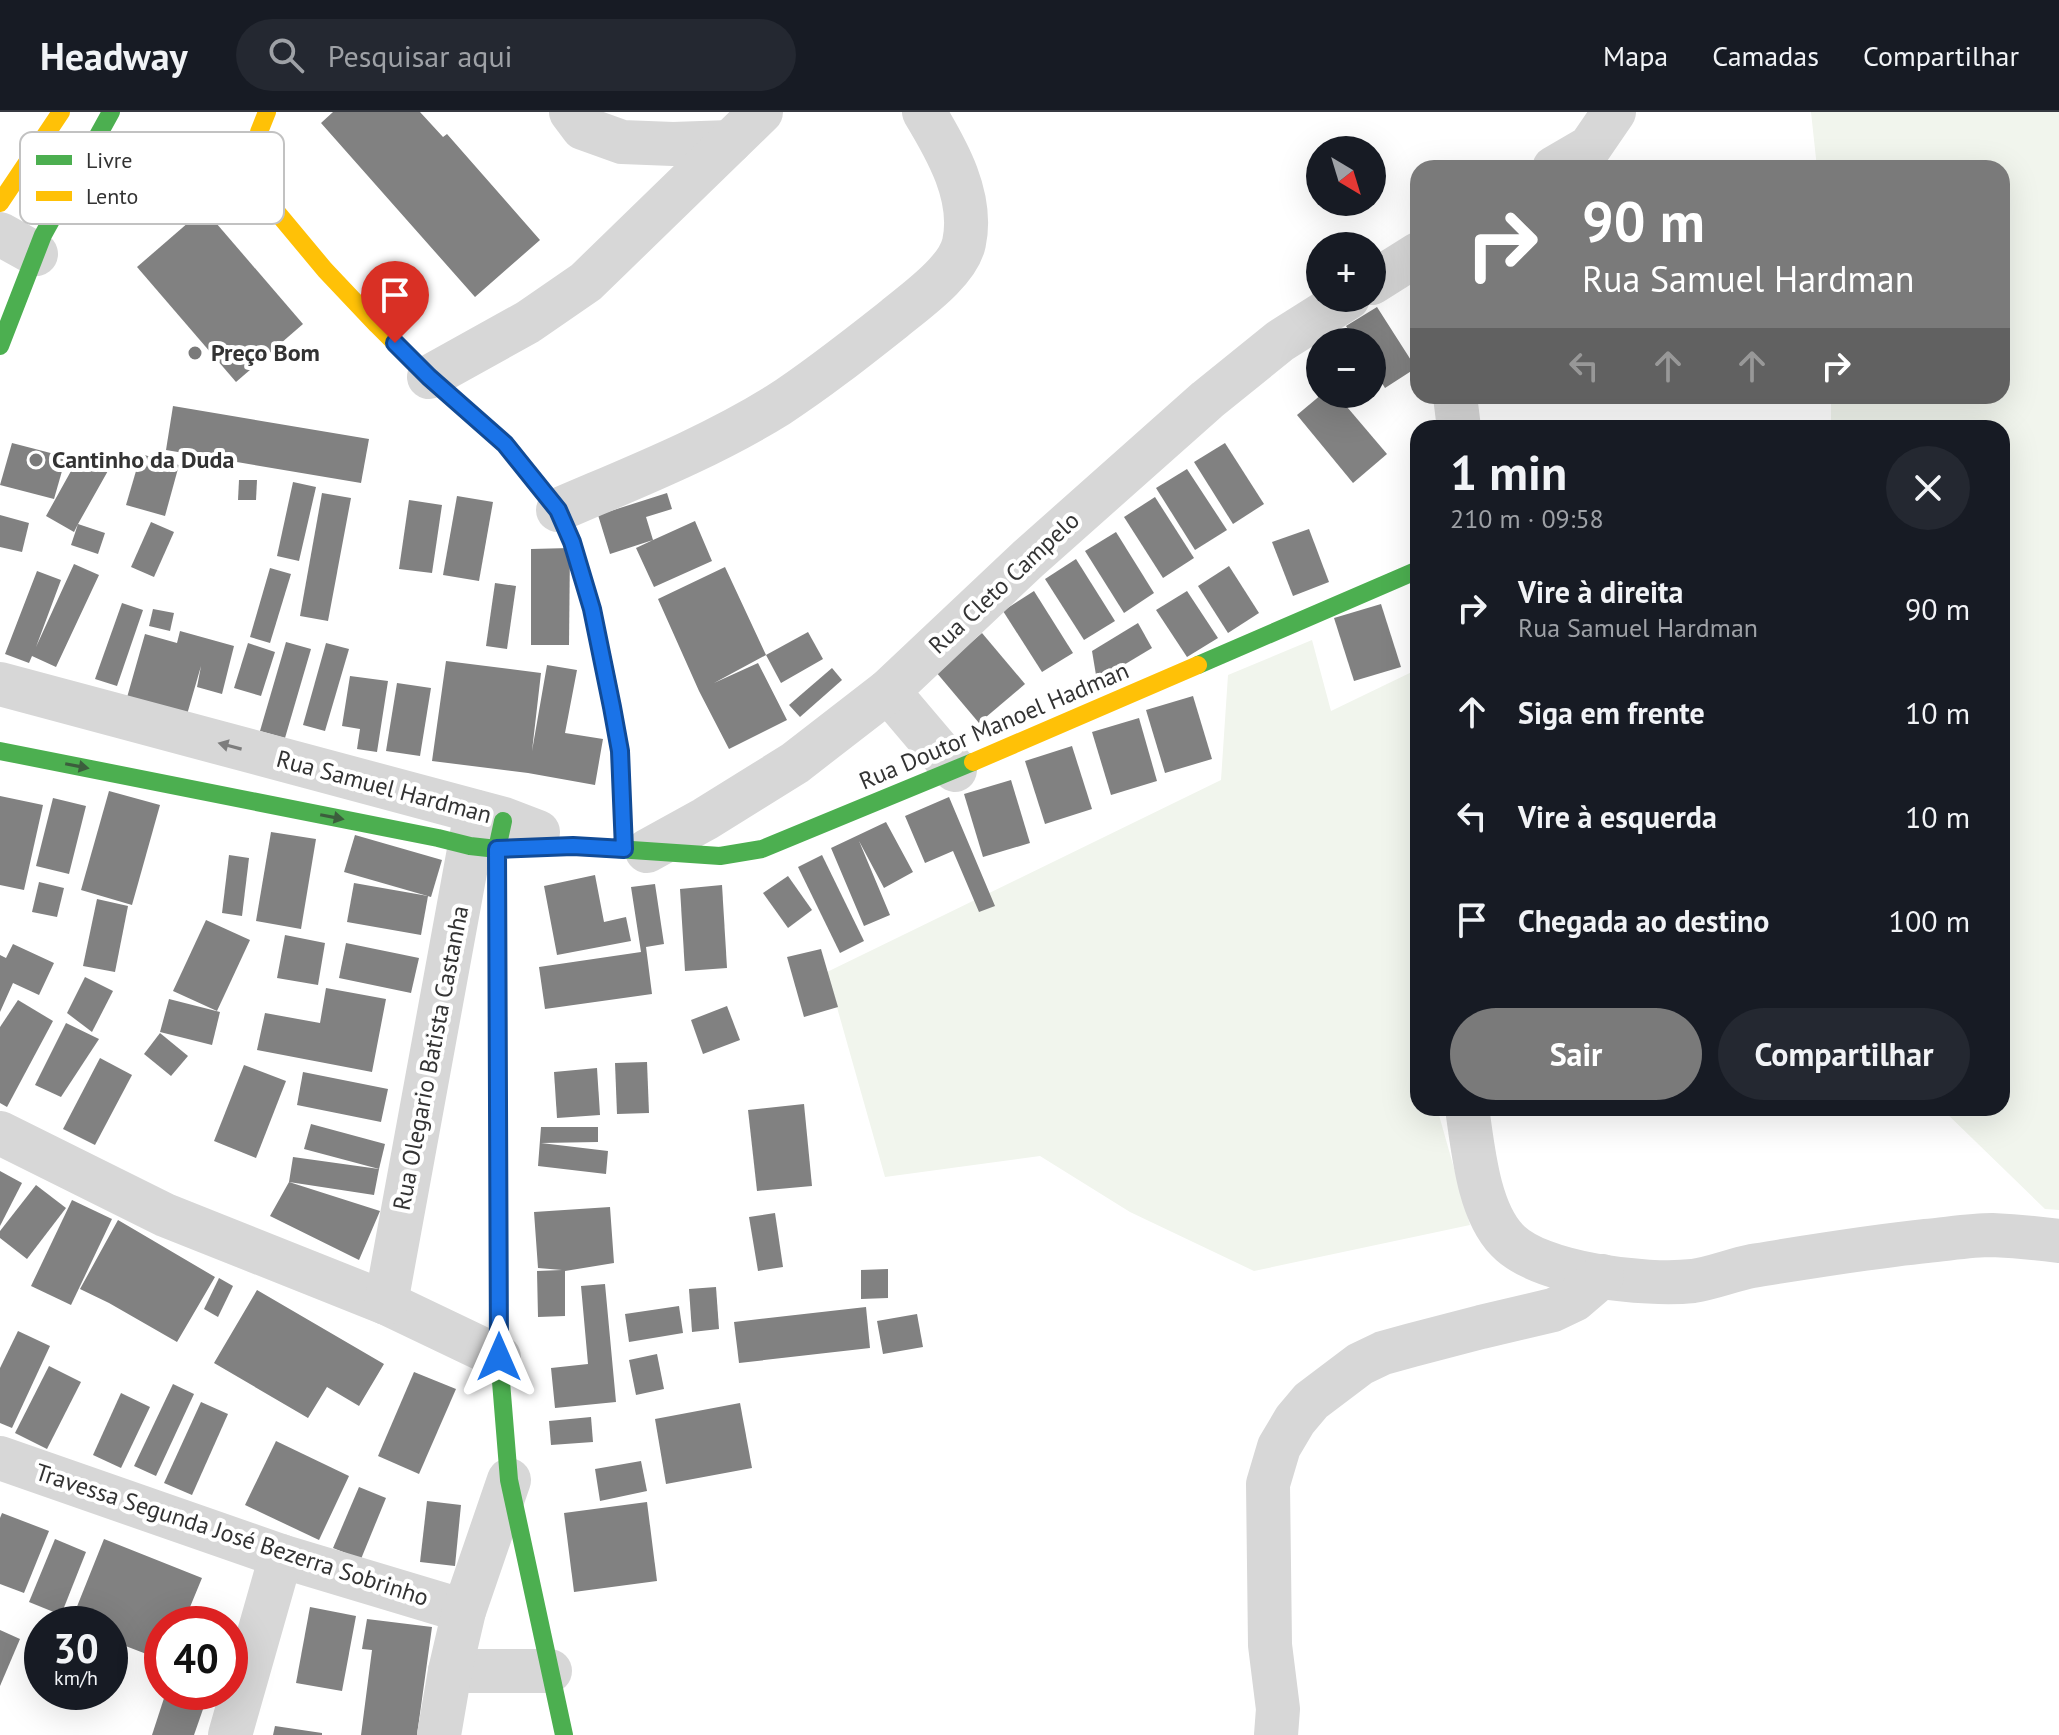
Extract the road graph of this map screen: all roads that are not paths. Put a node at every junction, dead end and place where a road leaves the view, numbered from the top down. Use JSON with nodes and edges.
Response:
{"nodes":[{"id":1,"x":61,"y":112,"type":"edge"},
{"id":2,"x":111,"y":112,"type":"edge"},
{"id":3,"x":267,"y":112,"type":"edge"},
{"id":4,"x":571,"y":112,"type":"edge"},
{"id":5,"x":761,"y":112,"type":"edge"},
{"id":6,"x":924,"y":112,"type":"edge"},
{"id":7,"x":1614,"y":112,"type":"edge"},
{"id":8,"x":48,"y":132,"type":"edge"},
{"id":9,"x":100,"y":132,"type":"edge"},
{"id":10,"x":259,"y":132,"type":"edge"},
{"id":11,"x":730,"y":142,"type":"junction"},
{"id":12,"x":1568,"y":160,"type":"edge"},
{"id":13,"x":20,"y":173,"type":"edge"},
{"id":14,"x":0,"y":203,"type":"edge"},
{"id":15,"x":284,"y":221,"type":"edge"},
{"id":16,"x":49,"y":224,"type":"edge"},
{"id":17,"x":18,"y":244,"type":"edge"},
{"id":18,"x":1410,"y":259,"type":"edge"},
{"id":19,"x":1386,"y":274,"type":"edge"},
{"id":20,"x":1326,"y":312,"type":"edge"},
{"id":21,"x":0,"y":346,"type":"edge"},
{"id":22,"x":429,"y":377,"type":"junction"},
{"id":23,"x":558,"y":510,"type":"junction"},
{"id":24,"x":1410,"y":573,"type":"edge"},
{"id":25,"x":0,"y":684,"type":"edge"},
{"id":26,"x":888,"y":691,"type":"junction"},
{"id":27,"x":0,"y":751,"type":"edge"},
{"id":28,"x":955,"y":770,"type":"junction"},
{"id":29,"x":487,"y":832,"type":"junction"},
{"id":30,"x":573,"y":846,"type":"joint"},
{"id":31,"x":636,"y":850,"type":"junction"},
{"id":32,"x":1468,"y":1116,"type":"edge"},
{"id":33,"x":0,"y":1133,"type":"edge"},
{"id":34,"x":2059,"y":1241,"type":"edge"},
{"id":35,"x":1602,"y":1276,"type":"junction"},
{"id":36,"x":386,"y":1303,"type":"junction"},
{"id":37,"x":499,"y":1357,"type":"junction"},
{"id":38,"x":0,"y":1458,"type":"edge"},
{"id":39,"x":509,"y":1480,"type":"junction"},
{"id":40,"x":281,"y":1556,"type":"junction"},
{"id":41,"x":464,"y":1611,"type":"junction"},
{"id":42,"x":450,"y":1671,"type":"junction"},
{"id":43,"x":550,"y":1671,"type":"junction"},
{"id":44,"x":230,"y":1735,"type":"edge"},
{"id":45,"x":439,"y":1735,"type":"edge"},
{"id":46,"x":564,"y":1735,"type":"edge"},
{"id":47,"x":1276,"y":1735,"type":"edge"}],
"edges":[{"from":1,"to":8,"type":"street"},
{"from":2,"to":9,"type":"street"},
{"from":3,"to":10,"type":"street"},
{"from":4,"to":11,"type":"street"},
{"from":5,"to":11,"type":"street"},
{"from":6,"to":23,"type":"street"},
{"from":7,"to":12,"type":"street"},
{"from":11,"to":22,"type":"street"},
{"from":13,"to":14,"type":"street"},
{"from":15,"to":22,"type":"street"},
{"from":16,"to":17,"type":"street"},
{"from":17,"to":21,"type":"street"},
{"from":18,"to":19,"type":"street"},
{"from":20,"to":26,"type":"street","name":"Rua Cleto Campelo"},
{"from":22,"to":23,"type":"street"},
{"from":23,"to":31,"type":"street"},
{"from":24,"to":28,"type":"street","name":"Rua Doutor Manoel Hadman"},
{"from":29,"to":25,"type":"street","name":"Rua Samuel Hardman","one_way":true},
{"from":26,"to":28,"type":"street"},
{"from":26,"to":31,"type":"street","name":"Rua Cleto Campelo"},
{"from":27,"to":29,"type":"street","name":"Rua Samuel Hardman","one_way":true},
{"from":28,"to":31,"type":"street","name":"Rua Doutor Manoel Hadman"},
{"from":29,"to":30,"type":"street","name":"Rua Samuel Hardman"},
{"from":29,"to":36,"type":"street","name":"Rua Olegario Batista Castanha"},
{"from":29,"to":37,"type":"street"},
{"from":30,"to":31,"type":"street","name":"Rua Doutor Manoel Hadman"},
{"from":32,"to":35,"type":"street"},
{"from":33,"to":36,"type":"street"},
{"from":34,"to":35,"type":"street"},
{"from":35,"to":47,"type":"street"},
{"from":36,"to":37,"type":"street"},
{"from":37,"to":39,"type":"street"},
{"from":38,"to":40,"type":"street","name":"Travessa Segunda José Bezerra Sobrinho"},
{"from":39,"to":41,"type":"street"},
{"from":39,"to":43,"type":"street"},
{"from":40,"to":41,"type":"street","name":"Travessa Segunda José Bezerra Sobrinho"},
{"from":40,"to":44,"type":"street"},
{"from":41,"to":42,"type":"street"},
{"from":42,"to":43,"type":"street"},
{"from":42,"to":45,"type":"street"},
{"from":43,"to":46,"type":"street"}]}
